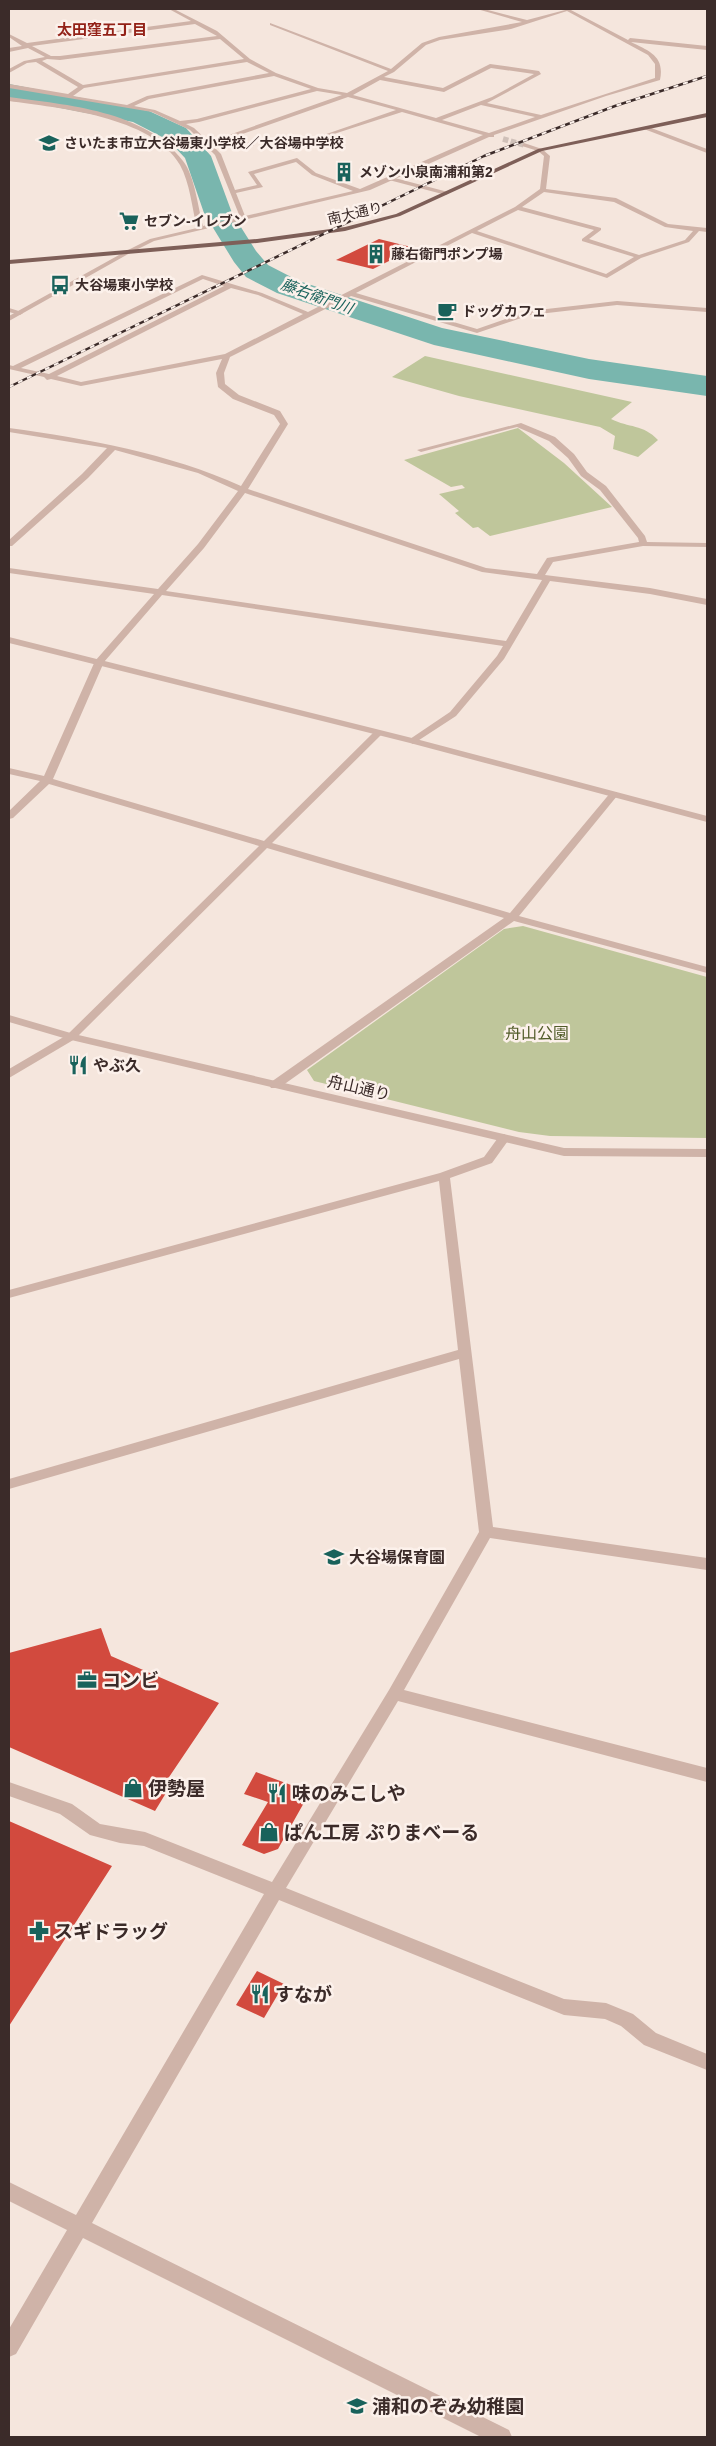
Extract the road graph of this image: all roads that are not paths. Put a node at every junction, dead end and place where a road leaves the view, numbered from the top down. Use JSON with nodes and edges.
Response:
{"nodes":[{"id":1,"x":171,"y":9,"type":"edge"},
{"id":2,"x":479,"y":9,"type":"edge"},
{"id":3,"x":566,"y":10,"type":"edge"},
{"id":4,"x":196,"y":22,"type":"junction"},
{"id":5,"x":527,"y":22,"type":"junction"},
{"id":6,"x":272,"y":24,"type":"dead end"},
{"id":7,"x":9,"y":35,"type":"edge"},
{"id":8,"x":221,"y":37,"type":"junction"},
{"id":9,"x":622,"y":39,"type":"junction"},
{"id":10,"x":26,"y":46,"type":"junction"},
{"id":11,"x":707,"y":48,"type":"edge"},
{"id":12,"x":9,"y":50,"type":"edge"},
{"id":13,"x":50,"y":58,"type":"junction"},
{"id":14,"x":36,"y":60,"type":"junction"},
{"id":15,"x":248,"y":60,"type":"junction"},
{"id":16,"x":9,"y":70,"type":"edge"},
{"id":17,"x":392,"y":71,"type":"junction"},
{"id":18,"x":274,"y":74,"type":"junction"},
{"id":19,"x":379,"y":78,"type":"junction"},
{"id":20,"x":9,"y":86,"type":"edge"},
{"id":21,"x":82,"y":87,"type":"junction"},
{"id":22,"x":317,"y":89,"type":"junction"},
{"id":23,"x":348,"y":95,"type":"junction"},
{"id":24,"x":69,"y":96,"type":"junction"},
{"id":25,"x":9,"y":99,"type":"edge"},
{"id":26,"x":481,"y":103,"type":"junction"},
{"id":27,"x":129,"y":106,"type":"junction"},
{"id":28,"x":400,"y":110,"type":"junction"},
{"id":29,"x":707,"y":115,"type":"edge"},
{"id":30,"x":541,"y":117,"type":"junction"},
{"id":31,"x":436,"y":120,"type":"junction"},
{"id":32,"x":179,"y":123,"type":"junction"},
{"id":33,"x":646,"y":128,"type":"junction"},
{"id":34,"x":192,"y":129,"type":"junction"},
{"id":35,"x":489,"y":136,"type":"junction"},
{"id":36,"x":227,"y":138,"type":"junction"},
{"id":37,"x":503,"y":139,"type":"tunnel mouth"},
{"id":38,"x":707,"y":140,"type":"edge"},
{"id":39,"x":311,"y":141,"type":"dead end"},
{"id":40,"x":208,"y":144,"type":"junction"},
{"id":41,"x":252,"y":145,"type":"dead end"},
{"id":42,"x":524,"y":145,"type":"tunnel mouth"},
{"id":43,"x":691,"y":145,"type":"junction"},
{"id":44,"x":540,"y":150,"type":"junction"},
{"id":45,"x":707,"y":151,"type":"edge"},
{"id":46,"x":391,"y":179,"type":"junction"},
{"id":47,"x":543,"y":190,"type":"junction"},
{"id":48,"x":360,"y":191,"type":"junction"},
{"id":49,"x":233,"y":192,"type":"junction"},
{"id":50,"x":446,"y":193,"type":"junction"},
{"id":51,"x":517,"y":208,"type":"junction"},
{"id":52,"x":240,"y":219,"type":"junction"},
{"id":53,"x":200,"y":228,"type":"junction"},
{"id":54,"x":472,"y":230,"type":"junction"},
{"id":55,"x":696,"y":230,"type":"junction"},
{"id":56,"x":707,"y":230,"type":"edge"},
{"id":57,"x":128,"y":252,"type":"junction"},
{"id":58,"x":639,"y":257,"type":"junction"},
{"id":59,"x":9,"y":262,"type":"edge"},
{"id":60,"x":229,"y":286,"type":"junction"},
{"id":61,"x":346,"y":294,"type":"junction"},
{"id":62,"x":9,"y":310,"type":"edge"},
{"id":63,"x":707,"y":310,"type":"edge"},
{"id":64,"x":20,"y":313,"type":"junction"},
{"id":65,"x":308,"y":314,"type":"junction"},
{"id":66,"x":9,"y":319,"type":"edge"},
{"id":67,"x":227,"y":356,"type":"junction"},
{"id":68,"x":11,"y":367,"type":"edge"},
{"id":69,"x":47,"y":378,"type":"junction"},
{"id":70,"x":9,"y":430,"type":"edge"},
{"id":71,"x":113,"y":447,"type":"junction"},
{"id":72,"x":421,"y":450,"type":"dead end"},
{"id":73,"x":243,"y":490,"type":"junction"},
{"id":74,"x":9,"y":544,"type":"edge"},
{"id":75,"x":643,"y":544,"type":"junction"},
{"id":76,"x":707,"y":545,"type":"edge"},
{"id":77,"x":9,"y":570,"type":"edge"},
{"id":78,"x":544,"y":577,"type":"junction"},
{"id":79,"x":161,"y":593,"type":"junction"},
{"id":80,"x":707,"y":602,"type":"edge"},
{"id":81,"x":9,"y":640,"type":"edge"},
{"id":82,"x":509,"y":644,"type":"junction"},
{"id":83,"x":100,"y":661,"type":"junction"},
{"id":84,"x":378,"y":733,"type":"junction"},
{"id":85,"x":413,"y":741,"type":"junction"},
{"id":86,"x":9,"y":771,"type":"edge"},
{"id":87,"x":47,"y":780,"type":"junction"},
{"id":88,"x":614,"y":794,"type":"junction"},
{"id":89,"x":9,"y":816,"type":"edge"},
{"id":90,"x":707,"y":819,"type":"edge"},
{"id":91,"x":266,"y":845,"type":"junction"},
{"id":92,"x":512,"y":917,"type":"junction"},
{"id":93,"x":707,"y":970,"type":"edge"},
{"id":94,"x":9,"y":1018,"type":"edge"},
{"id":95,"x":70,"y":1037,"type":"junction"},
{"id":96,"x":9,"y":1074,"type":"edge"},
{"id":97,"x":275,"y":1085,"type":"junction"},
{"id":98,"x":504,"y":1138,"type":"junction"},
{"id":99,"x":707,"y":1153,"type":"edge"},
{"id":100,"x":444,"y":1176,"type":"junction"},
{"id":101,"x":9,"y":1294,"type":"edge"},
{"id":102,"x":464,"y":1353,"type":"junction"},
{"id":103,"x":9,"y":1484,"type":"edge"},
{"id":104,"x":486,"y":1532,"type":"junction"},
{"id":105,"x":707,"y":1564,"type":"edge"},
{"id":106,"x":394,"y":1694,"type":"junction"},
{"id":107,"x":707,"y":1775,"type":"edge"},
{"id":108,"x":9,"y":1789,"type":"edge"},
{"id":109,"x":276,"y":1890,"type":"junction"},
{"id":110,"x":707,"y":2062,"type":"edge"},
{"id":111,"x":9,"y":2191,"type":"edge"},
{"id":112,"x":80,"y":2227,"type":"junction"},
{"id":113,"x":9,"y":2348,"type":"edge"},
{"id":114,"x":502,"y":2437,"type":"edge"}],
"edges":[{"from":1,"to":4,"type":"street"},
{"from":2,"to":5,"type":"street"},
{"from":3,"to":5,"type":"street"},
{"from":3,"to":9,"type":"street"},
{"from":4,"to":8,"type":"street"},
{"from":4,"to":10,"type":"street"},
{"from":5,"to":17,"type":"street"},
{"from":6,"to":17,"type":"street"},
{"from":7,"to":10,"type":"street"},
{"from":8,"to":13,"type":"street"},
{"from":8,"to":15,"type":"street"},
{"from":9,"to":11,"type":"street"},
{"from":9,"to":30,"type":"street"},
{"from":10,"to":12,"type":"street"},
{"from":10,"to":13,"type":"street"},
{"from":13,"to":14,"type":"street"},
{"from":14,"to":16,"type":"street"},
{"from":14,"to":21,"type":"street"},
{"from":15,"to":18,"type":"street"},
{"from":15,"to":21,"type":"street"},
{"from":17,"to":19,"type":"street"},
{"from":18,"to":22,"type":"street"},
{"from":18,"to":27,"type":"street"},
{"from":19,"to":23,"type":"street"},
{"from":19,"to":26,"type":"street"},
{"from":20,"to":24,"type":"street"},
{"from":21,"to":24,"type":"street"},
{"from":22,"to":23,"type":"street"},
{"from":22,"to":32,"type":"street"},
{"from":23,"to":28,"type":"street"},
{"from":23,"to":36,"type":"street"},
{"from":24,"to":27,"type":"street"},
{"from":25,"to":53,"type":"street"},
{"from":26,"to":30,"type":"street"},
{"from":26,"to":31,"type":"street"},
{"from":27,"to":32,"type":"street"},
{"from":28,"to":31,"type":"street"},
{"from":28,"to":39,"type":"street"},
{"from":29,"to":33,"type":"main road","name":"南大通り"},
{"from":30,"to":35,"type":"street"},
{"from":31,"to":35,"type":"street"},
{"from":32,"to":34,"type":"street"},
{"from":33,"to":43,"type":"street"},
{"from":33,"to":44,"type":"main road","name":"南大通り"},
{"from":34,"to":36,"type":"street"},
{"from":34,"to":40,"type":"street"},
{"from":35,"to":37,"type":"street"},
{"from":35,"to":46,"type":"street"},
{"from":36,"to":40,"type":"street"},
{"from":36,"to":41,"type":"street"},
{"from":38,"to":43,"type":"street"},
{"from":40,"to":49,"type":"street"},
{"from":42,"to":44,"type":"street"},
{"from":43,"to":45,"type":"street"},
{"from":44,"to":47,"type":"street"},
{"from":44,"to":50,"type":"main road","name":"南大通り"},
{"from":46,"to":48,"type":"street"},
{"from":46,"to":50,"type":"street"},
{"from":47,"to":51,"type":"street"},
{"from":47,"to":55,"type":"street"},
{"from":48,"to":49,"type":"street"},
{"from":48,"to":52,"type":"street"},
{"from":49,"to":52,"type":"street"},
{"from":50,"to":57,"type":"main road","name":"南大通り"},
{"from":51,"to":54,"type":"street"},
{"from":51,"to":58,"type":"street"},
{"from":52,"to":53,"type":"street"},
{"from":53,"to":57,"type":"street"},
{"from":54,"to":58,"type":"street"},
{"from":54,"to":61,"type":"street"},
{"from":55,"to":56,"type":"street"},
{"from":55,"to":58,"type":"street"},
{"from":57,"to":59,"type":"main road"},
{"from":57,"to":64,"type":"street","name":"南大通り"},
{"from":60,"to":65,"type":"street"},
{"from":60,"to":68,"type":"street"},
{"from":60,"to":69,"type":"street"},
{"from":61,"to":63,"type":"street"},
{"from":61,"to":65,"type":"street"},
{"from":62,"to":64,"type":"street"},
{"from":64,"to":66,"type":"street","name":"南大通り"},
{"from":65,"to":67,"type":"street"},
{"from":67,"to":69,"type":"street"},
{"from":67,"to":73,"type":"street"},
{"from":68,"to":69,"type":"street"},
{"from":70,"to":71,"type":"street"},
{"from":71,"to":73,"type":"street"},
{"from":71,"to":74,"type":"street"},
{"from":72,"to":75,"type":"street"},
{"from":73,"to":78,"type":"street"},
{"from":73,"to":79,"type":"street"},
{"from":75,"to":76,"type":"street"},
{"from":75,"to":78,"type":"street"},
{"from":77,"to":79,"type":"street"},
{"from":78,"to":80,"type":"street"},
{"from":78,"to":82,"type":"street"},
{"from":79,"to":82,"type":"street"},
{"from":79,"to":83,"type":"street"},
{"from":81,"to":83,"type":"street"},
{"from":82,"to":85,"type":"street"},
{"from":83,"to":84,"type":"street"},
{"from":83,"to":87,"type":"street"},
{"from":84,"to":85,"type":"street"},
{"from":84,"to":91,"type":"street"},
{"from":85,"to":88,"type":"street"},
{"from":86,"to":87,"type":"street"},
{"from":87,"to":89,"type":"street"},
{"from":87,"to":91,"type":"street"},
{"from":88,"to":90,"type":"street"},
{"from":88,"to":92,"type":"street"},
{"from":91,"to":92,"type":"street"},
{"from":91,"to":95,"type":"street"},
{"from":92,"to":93,"type":"street"},
{"from":92,"to":97,"type":"street"},
{"from":94,"to":95,"type":"street","name":"舟山通り"},
{"from":95,"to":96,"type":"street"},
{"from":95,"to":97,"type":"street","name":"舟山通り"},
{"from":97,"to":98,"type":"street","name":"舟山通り"},
{"from":98,"to":99,"type":"street","name":"舟山通り"},
{"from":98,"to":100,"type":"street"},
{"from":100,"to":101,"type":"street"},
{"from":100,"to":102,"type":"street"},
{"from":102,"to":103,"type":"street"},
{"from":102,"to":104,"type":"street"},
{"from":104,"to":105,"type":"street"},
{"from":104,"to":106,"type":"street"},
{"from":106,"to":107,"type":"street"},
{"from":106,"to":109,"type":"street"},
{"from":108,"to":109,"type":"street"},
{"from":109,"to":110,"type":"street"},
{"from":109,"to":112,"type":"street"},
{"from":111,"to":112,"type":"street"},
{"from":112,"to":113,"type":"street"},
{"from":112,"to":114,"type":"street"}]}
